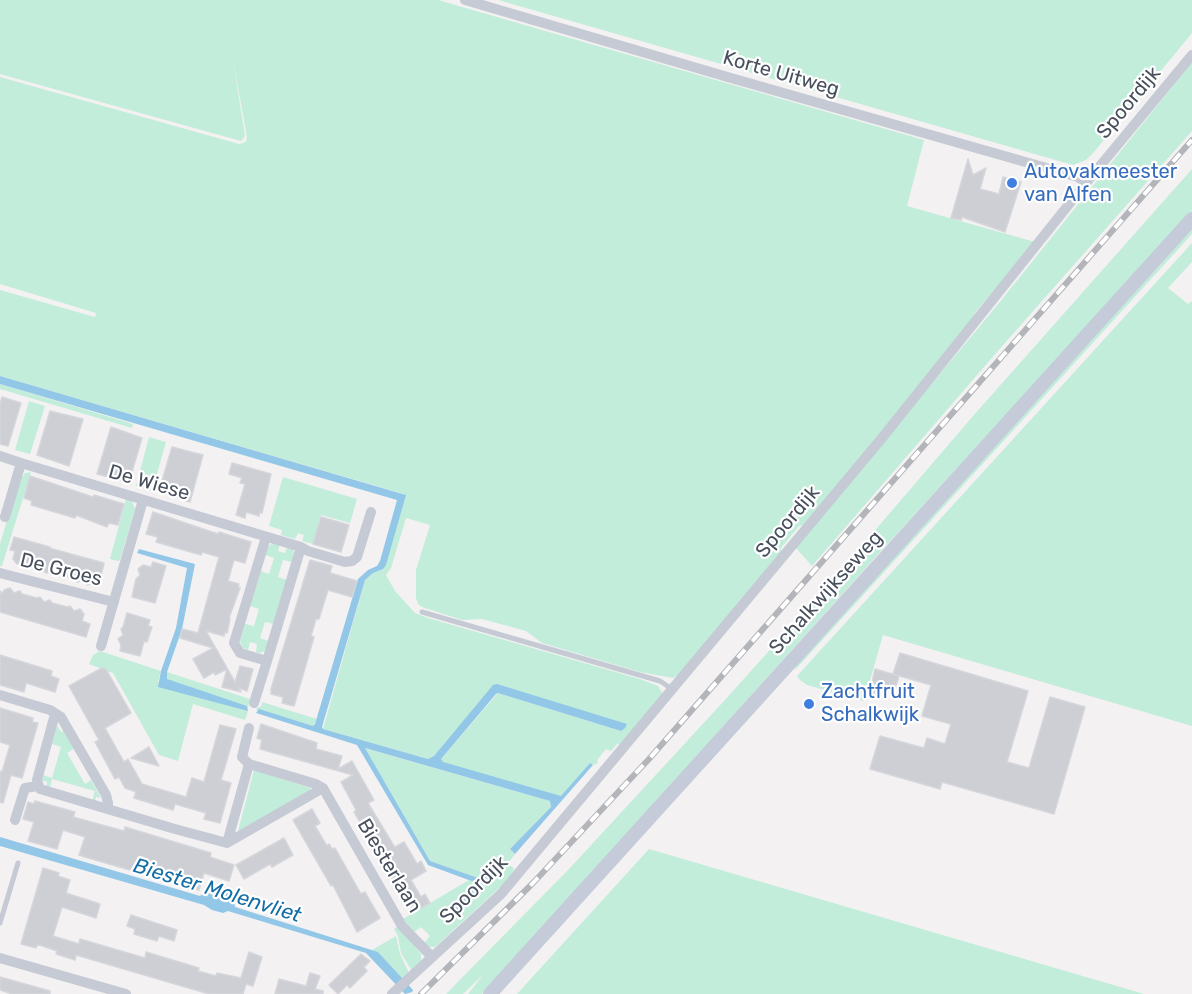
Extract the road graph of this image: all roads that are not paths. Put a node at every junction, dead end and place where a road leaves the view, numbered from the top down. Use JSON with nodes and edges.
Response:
{"nodes":[{"id":1,"x":465,"y":0,"type":"edge"},
{"id":2,"x":1192,"y":55,"type":"edge"},
{"id":3,"x":1086,"y":183,"type":"junction"},
{"id":4,"x":1192,"y":219,"type":"edge"},
{"id":5,"x":0,"y":456,"type":"edge"},
{"id":6,"x":21,"y":463,"type":"junction"},
{"id":7,"x":143,"y":500,"type":"junction"},
{"id":8,"x":371,"y":512,"type":"dead end"},
{"id":9,"x":5,"y":517,"type":"dead end"},
{"id":10,"x":266,"y":537,"type":"junction"},
{"id":11,"x":301,"y":547,"type":"junction"},
{"id":12,"x":0,"y":573,"type":"edge"},
{"id":13,"x":114,"y":602,"type":"junction"},
{"id":14,"x":422,"y":612,"type":"dead end"},
{"id":15,"x":101,"y":646,"type":"dead end"},
{"id":16,"x":267,"y":661,"type":"junction"},
{"id":17,"x":672,"y":689,"type":"junction"},
{"id":18,"x":0,"y":695,"type":"edge"},
{"id":19,"x":254,"y":703,"type":"dead end"},
{"id":20,"x":56,"y":714,"type":"junction"},
{"id":21,"x":249,"y":729,"type":"dead end"},
{"id":22,"x":249,"y":764,"type":"junction"},
{"id":23,"x":38,"y":786,"type":"junction"},
{"id":24,"x":323,"y":788,"type":"junction"},
{"id":25,"x":108,"y":809,"type":"junction"},
{"id":26,"x":15,"y":820,"type":"dead end"},
{"id":27,"x":227,"y":843,"type":"junction"},
{"id":28,"x":18,"y":863,"type":"dead end"},
{"id":29,"x":0,"y":923,"type":"edge"},
{"id":30,"x":432,"y":957,"type":"junction"},
{"id":31,"x":0,"y":958,"type":"edge"},
{"id":32,"x":394,"y":992,"type":"edge"},
{"id":33,"x":126,"y":994,"type":"edge"},
{"id":34,"x":490,"y":994,"type":"edge"}],
"edges":[{"from":1,"to":3,"type":"street","name":"Korte Uitweg"},
{"from":2,"to":3,"type":"street","name":"Spoordijk"},
{"from":3,"to":17,"type":"street","name":"Spoordijk"},
{"from":4,"to":34,"type":"street","name":"Schalkwijkseweg"},
{"from":5,"to":6,"type":"street","name":"De Wiese"},
{"from":6,"to":7,"type":"street","name":"De Wiese"},
{"from":6,"to":9,"type":"street"},
{"from":7,"to":10,"type":"street","name":"De Wiese"},
{"from":7,"to":13,"type":"street","name":"De Groes"},
{"from":8,"to":11,"type":"street","name":"De Wiese"},
{"from":10,"to":11,"type":"street","name":"De Wiese"},
{"from":10,"to":16,"type":"street"},
{"from":11,"to":16,"type":"street"},
{"from":12,"to":13,"type":"street","name":"De Groes"},
{"from":13,"to":15,"type":"street","name":"De Groes"},
{"from":14,"to":17,"type":"lane"},
{"from":16,"to":19,"type":"street"},
{"from":17,"to":30,"type":"street","name":"Spoordijk"},
{"from":18,"to":20,"type":"street"},
{"from":20,"to":23,"type":"street"},
{"from":20,"to":25,"type":"street"},
{"from":21,"to":22,"type":"street"},
{"from":22,"to":24,"type":"street"},
{"from":22,"to":27,"type":"street"},
{"from":23,"to":25,"type":"street"},
{"from":23,"to":26,"type":"street"},
{"from":24,"to":27,"type":"street"},
{"from":24,"to":30,"type":"street","name":"Biesterlaan"},
{"from":25,"to":27,"type":"street"},
{"from":28,"to":29,"type":"lane"},
{"from":30,"to":32,"type":"street","name":"Spoordijk"},
{"from":31,"to":33,"type":"street"}]}
